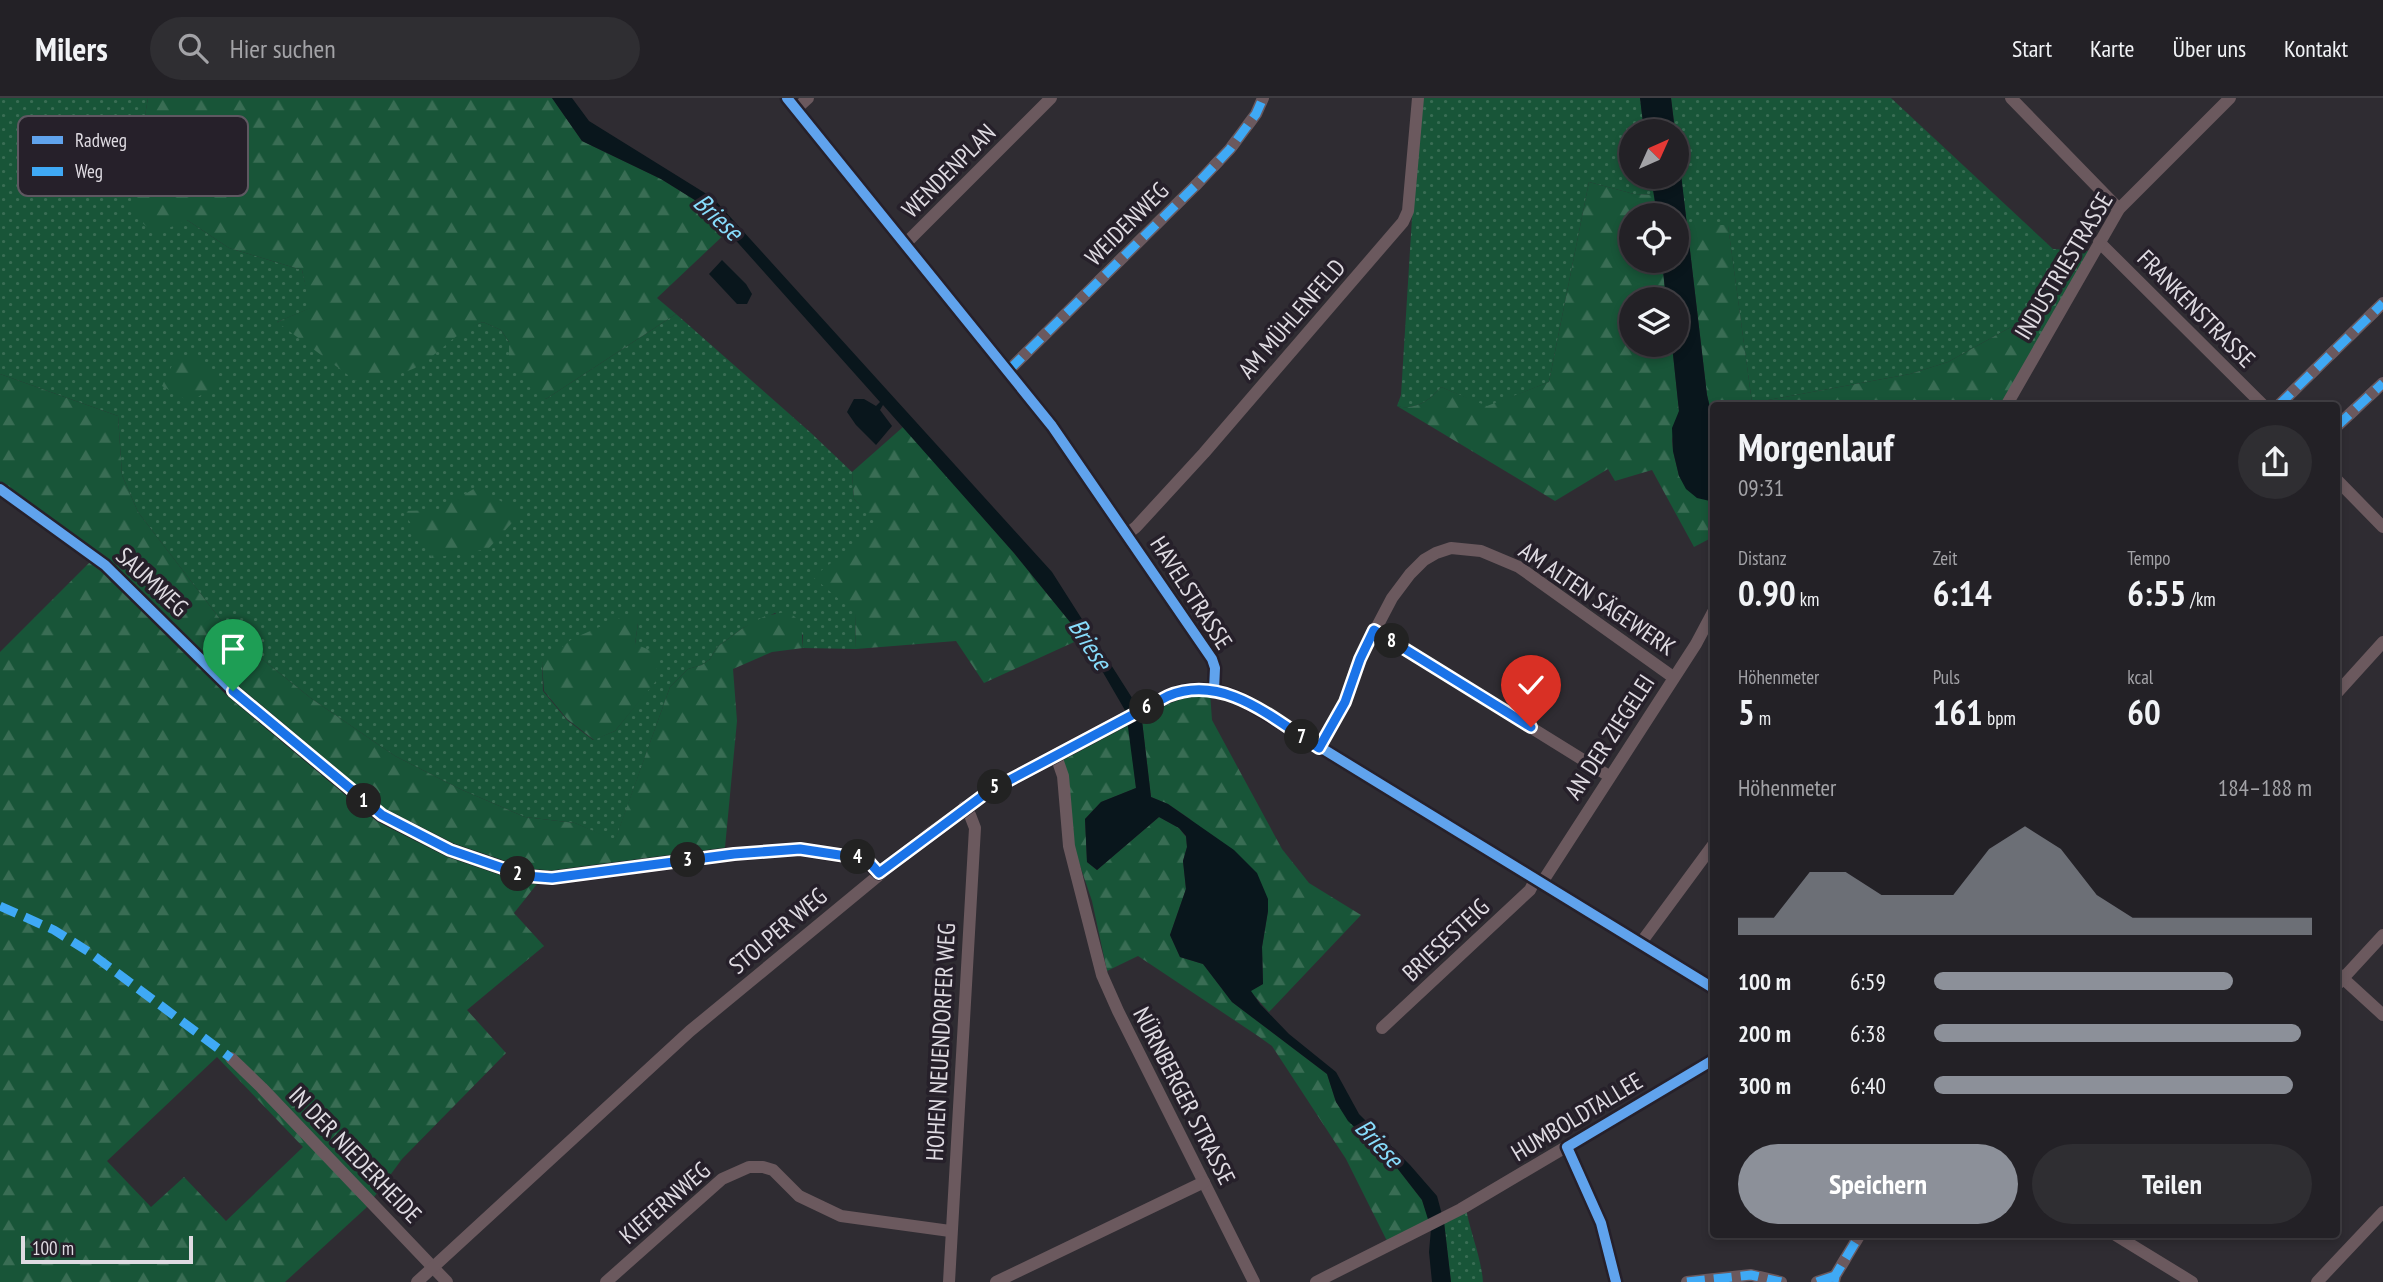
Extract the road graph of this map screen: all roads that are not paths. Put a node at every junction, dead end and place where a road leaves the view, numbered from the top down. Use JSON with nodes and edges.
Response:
{"nodes":[{"id":1,"x":787,"y":98,"type":"edge"},
{"id":2,"x":808,"y":98,"type":"edge"},
{"id":3,"x":1051,"y":98,"type":"edge"},
{"id":4,"x":1263,"y":98,"type":"edge"},
{"id":5,"x":1418,"y":98,"type":"edge"},
{"id":6,"x":2011,"y":98,"type":"edge"},
{"id":7,"x":2230,"y":98,"type":"edge"},
{"id":8,"x":796,"y":109,"type":"junction"},
{"id":9,"x":2119,"y":209,"type":"junction"},
{"id":10,"x":2099,"y":242,"type":"junction"},
{"id":11,"x":905,"y":244,"type":"junction"},
{"id":12,"x":2383,"y":303,"type":"edge"},
{"id":13,"x":1009,"y":370,"type":"junction"},
{"id":14,"x":2383,"y":383,"type":"edge"},
{"id":15,"x":2008,"y":402,"type":"edge"},
{"id":16,"x":2260,"y":402,"type":"edge"},
{"id":17,"x":2282,"y":402,"type":"edge"},
{"id":18,"x":2340,"y":423,"type":"edge"},
{"id":19,"x":2340,"y":483,"type":"edge"},
{"id":20,"x":0,"y":489,"type":"edge"},
{"id":21,"x":2383,"y":527,"type":"edge"},
{"id":22,"x":1127,"y":534,"type":"junction"},
{"id":23,"x":1710,"y":618,"type":"edge"},
{"id":24,"x":1374,"y":630,"type":"junction"},
{"id":25,"x":2383,"y":642,"type":"edge"},
{"id":26,"x":1673,"y":677,"type":"junction"},
{"id":27,"x":1214,"y":690,"type":"junction"},
{"id":28,"x":2340,"y":690,"type":"edge"},
{"id":29,"x":1319,"y":748,"type":"junction"},
{"id":30,"x":1056,"y":756,"type":"junction"},
{"id":31,"x":1609,"y":775,"type":"junction"},
{"id":32,"x":964,"y":807,"type":"junction"},
{"id":33,"x":1710,"y":849,"type":"edge"},
{"id":34,"x":879,"y":873,"type":"junction"},
{"id":35,"x":1538,"y":882,"type":"junction"},
{"id":36,"x":2383,"y":935,"type":"edge"},
{"id":37,"x":1640,"y":944,"type":"junction"},
{"id":38,"x":2340,"y":979,"type":"edge"},
{"id":39,"x":2340,"y":980,"type":"edge"},
{"id":40,"x":1710,"y":986,"type":"edge"},
{"id":41,"x":2383,"y":1015,"type":"edge"},
{"id":42,"x":1382,"y":1028,"type":"dead end"},
{"id":43,"x":231,"y":1058,"type":"dead end"},
{"id":44,"x":1710,"y":1062,"type":"edge"},
{"id":45,"x":1567,"y":1147,"type":"junction"},
{"id":46,"x":1204,"y":1182,"type":"junction"},
{"id":47,"x":2383,"y":1212,"type":"edge"},
{"id":48,"x":950,"y":1231,"type":"junction"},
{"id":49,"x":1858,"y":1238,"type":"edge"},
{"id":50,"x":2120,"y":1238,"type":"edge"},
{"id":51,"x":433,"y":1267,"type":"junction"},
{"id":52,"x":1834,"y":1279,"type":"edge"},
{"id":53,"x":417,"y":1282,"type":"edge"},
{"id":54,"x":447,"y":1282,"type":"edge"},
{"id":55,"x":606,"y":1282,"type":"edge"},
{"id":56,"x":949,"y":1282,"type":"edge"},
{"id":57,"x":996,"y":1282,"type":"edge"},
{"id":58,"x":1254,"y":1282,"type":"edge"},
{"id":59,"x":1316,"y":1282,"type":"edge"},
{"id":60,"x":1616,"y":1282,"type":"edge"},
{"id":61,"x":1686,"y":1282,"type":"edge"},
{"id":62,"x":1782,"y":1282,"type":"edge"},
{"id":63,"x":1817,"y":1282,"type":"edge"},
{"id":64,"x":2192,"y":1282,"type":"edge"},
{"id":65,"x":2317,"y":1282,"type":"edge"}],
"edges":[{"from":1,"to":8,"type":"street","name":"HAVELSTRASSE"},
{"from":2,"to":8,"type":"street"},
{"from":3,"to":11,"type":"street","name":"WENDENPLAN"},
{"from":4,"to":13,"type":"street","name":"WEIDENWEG"},
{"from":5,"to":22,"type":"street","name":"AM MÜHLENFELD"},
{"from":6,"to":9,"type":"street"},
{"from":7,"to":9,"type":"street","name":"INDUSTRIESTRASSE"},
{"from":8,"to":11,"type":"street","name":"HAVELSTRASSE"},
{"from":9,"to":10,"type":"street","name":"INDUSTRIESTRASSE"},
{"from":10,"to":15,"type":"street","name":"INDUSTRIESTRASSE"},
{"from":10,"to":16,"type":"street","name":"FRANKENSTRASSE"},
{"from":11,"to":13,"type":"street","name":"HAVELSTRASSE"},
{"from":12,"to":17,"type":"street"},
{"from":13,"to":22,"type":"street","name":"HAVELSTRASSE"},
{"from":14,"to":18,"type":"street"},
{"from":19,"to":21,"type":"street"},
{"from":20,"to":34,"type":"street","name":"SAUMWEG"},
{"from":22,"to":27,"type":"street","name":"HAVELSTRASSE"},
{"from":23,"to":26,"type":"street","name":"AN DER ZIEGELEI"},
{"from":24,"to":26,"type":"street","name":"AM ALTEN SÄGEWERK"},
{"from":24,"to":29,"type":"street","name":"AM ALTEN SÄGEWERK"},
{"from":24,"to":31,"type":"street"},
{"from":25,"to":28,"type":"street"},
{"from":26,"to":31,"type":"street","name":"AN DER ZIEGELEI"},
{"from":27,"to":29,"type":"street","name":"HAVELSTRASSE"},
{"from":27,"to":30,"type":"street","name":"STOLPER WEG"},
{"from":29,"to":35,"type":"street","name":"HAVELSTRASSE"},
{"from":30,"to":32,"type":"street","name":"STOLPER WEG"},
{"from":30,"to":46,"type":"street","name":"NÜRNBERGER STRASSE"},
{"from":31,"to":35,"type":"street","name":"AN DER ZIEGELEI"},
{"from":32,"to":34,"type":"street","name":"STOLPER WEG"},
{"from":32,"to":48,"type":"street","name":"HOHEN NEUENDORFER WEG"},
{"from":33,"to":37,"type":"street"},
{"from":34,"to":51,"type":"street","name":"STOLPER WEG"},
{"from":35,"to":37,"type":"street","name":"HAVELSTRASSE"},
{"from":35,"to":42,"type":"street","name":"BRIESESTEIG"},
{"from":36,"to":38,"type":"street"},
{"from":37,"to":40,"type":"street","name":"HAVELSTRASSE"},
{"from":39,"to":41,"type":"street"},
{"from":43,"to":51,"type":"street","name":"IN DER NIEDERHEIDE"},
{"from":44,"to":45,"type":"street","name":"HUMBOLDTALLEE"},
{"from":45,"to":59,"type":"street","name":"HUMBOLDTALLEE"},
{"from":45,"to":60,"type":"street"},
{"from":46,"to":57,"type":"street"},
{"from":46,"to":58,"type":"street","name":"NÜRNBERGER STRASSE"},
{"from":47,"to":65,"type":"street"},
{"from":48,"to":55,"type":"street","name":"KIEFERNWEG"},
{"from":48,"to":56,"type":"street","name":"HOHEN NEUENDORFER WEG"},
{"from":49,"to":52,"type":"street"},
{"from":50,"to":64,"type":"street"},
{"from":51,"to":53,"type":"street","name":"STOLPER WEG"},
{"from":51,"to":54,"type":"street","name":"IN DER NIEDERHEIDE"},
{"from":52,"to":63,"type":"street"},
{"from":61,"to":62,"type":"street"}]}
